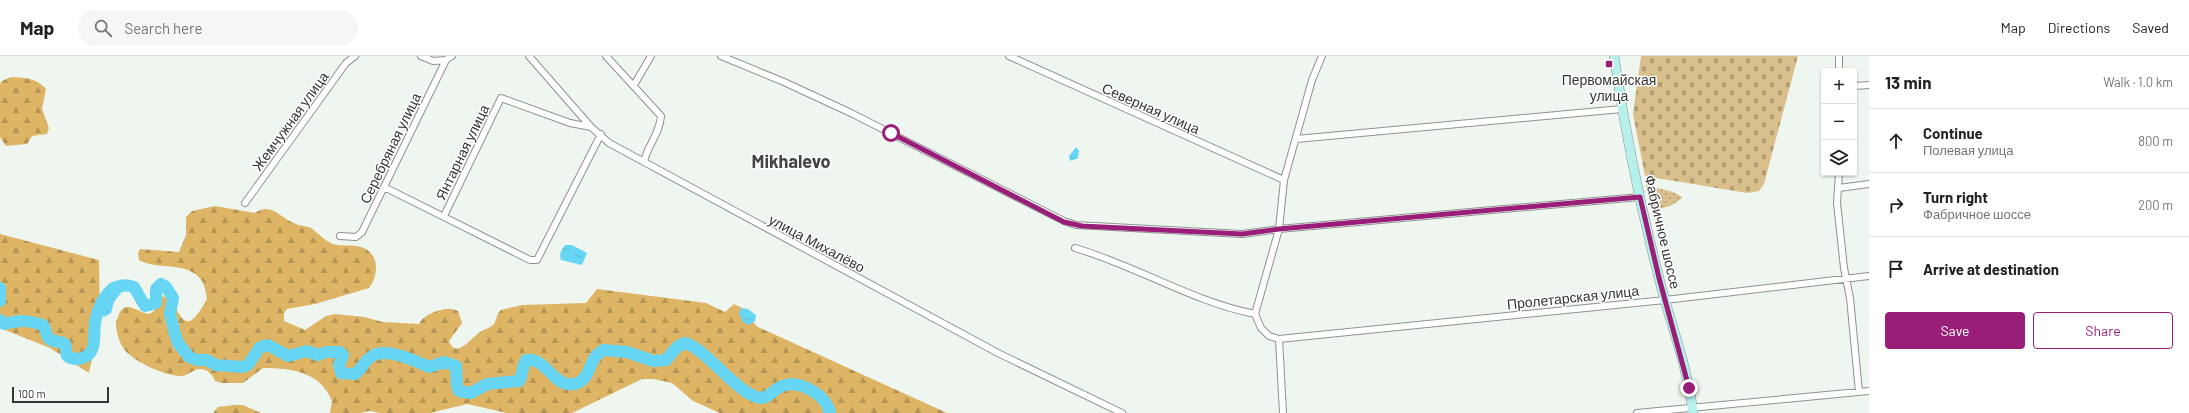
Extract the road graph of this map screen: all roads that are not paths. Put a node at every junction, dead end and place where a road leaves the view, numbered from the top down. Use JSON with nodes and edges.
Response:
{"nodes":[{"id":1,"x":355,"y":56,"type":"edge"},
{"id":2,"x":422,"y":56,"type":"edge"},
{"id":3,"x":452,"y":56,"type":"edge"},
{"id":4,"x":529,"y":56,"type":"edge"},
{"id":5,"x":606,"y":56,"type":"edge"},
{"id":6,"x":652,"y":56,"type":"edge"},
{"id":7,"x":721,"y":56,"type":"edge"},
{"id":8,"x":1009,"y":56,"type":"edge"},
{"id":9,"x":1322,"y":56,"type":"edge"},
{"id":10,"x":1614,"y":56,"type":"edge"},
{"id":11,"x":1839,"y":56,"type":"edge"},
{"id":12,"x":446,"y":60,"type":"junction"},
{"id":13,"x":1840,"y":68,"type":"edge"},
{"id":14,"x":634,"y":85,"type":"junction"},
{"id":15,"x":1869,"y":85,"type":"edge"},
{"id":16,"x":1857,"y":86,"type":"edge"},
{"id":17,"x":1622,"y":109,"type":"junction"},
{"id":18,"x":592,"y":127,"type":"junction"},
{"id":19,"x":601,"y":134,"type":"junction"},
{"id":20,"x":1296,"y":139,"type":"junction"},
{"id":21,"x":644,"y":162,"type":"junction"},
{"id":22,"x":1839,"y":176,"type":"edge"},
{"id":23,"x":1284,"y":180,"type":"junction"},
{"id":24,"x":1869,"y":184,"type":"edge"},
{"id":25,"x":384,"y":187,"type":"junction"},
{"id":26,"x":1839,"y":188,"type":"junction"},
{"id":27,"x":1640,"y":197,"type":"junction"},
{"id":28,"x":245,"y":202,"type":"dead end"},
{"id":29,"x":444,"y":216,"type":"junction"},
{"id":30,"x":1279,"y":229,"type":"junction"},
{"id":31,"x":340,"y":236,"type":"dead end"},
{"id":32,"x":1075,"y":248,"type":"dead end"},
{"id":33,"x":1869,"y":276,"type":"edge"},
{"id":34,"x":1846,"y":278,"type":"junction"},
{"id":35,"x":1665,"y":300,"type":"junction"},
{"id":36,"x":1255,"y":314,"type":"junction"},
{"id":37,"x":1280,"y":339,"type":"junction"},
{"id":38,"x":1869,"y":391,"type":"edge"},
{"id":39,"x":1859,"y":392,"type":"junction"},
{"id":40,"x":1692,"y":410,"type":"edge"},
{"id":41,"x":1122,"y":413,"type":"edge"},
{"id":42,"x":1283,"y":413,"type":"edge"},
{"id":43,"x":1637,"y":413,"type":"edge"}],
"edges":[{"from":1,"to":28,"type":"street","name":"Жемчужная улица"},
{"from":2,"to":12,"type":"street"},
{"from":3,"to":12,"type":"street"},
{"from":4,"to":18,"type":"street","name":"улица Михалёво"},
{"from":5,"to":14,"type":"street"},
{"from":6,"to":14,"type":"street"},
{"from":7,"to":30,"type":"street"},
{"from":8,"to":23,"type":"street","name":"Северная улица"},
{"from":9,"to":20,"type":"street"},
{"from":10,"to":17,"type":"main road","name":"Фабричное шоссе"},
{"from":11,"to":13,"type":"street"},
{"from":12,"to":25,"type":"street","name":"Серебряная улица"},
{"from":14,"to":21,"type":"street"},
{"from":15,"to":16,"type":"street"},
{"from":17,"to":20,"type":"street"},
{"from":17,"to":27,"type":"main road","name":"Фабричное шоссе"},
{"from":18,"to":19,"type":"street","name":"улица Михалёво"},
{"from":18,"to":29,"type":"street","name":"Янтарная улица"},
{"from":19,"to":21,"type":"street","name":"улица Михалёво"},
{"from":19,"to":29,"type":"street"},
{"from":20,"to":23,"type":"street"},
{"from":21,"to":41,"type":"street","name":"улица Михалёво"},
{"from":22,"to":26,"type":"street"},
{"from":23,"to":30,"type":"street"},
{"from":24,"to":26,"type":"street"},
{"from":25,"to":29,"type":"street"},
{"from":25,"to":31,"type":"street","name":"Серебряная улица"},
{"from":26,"to":34,"type":"street"},
{"from":27,"to":30,"type":"street"},
{"from":27,"to":35,"type":"main road","name":"Фабричное шоссе"},
{"from":30,"to":36,"type":"street"},
{"from":32,"to":36,"type":"street"},
{"from":33,"to":34,"type":"street","name":"Пролетарская улица"},
{"from":34,"to":35,"type":"street","name":"Пролетарская улица"},
{"from":34,"to":39,"type":"street"},
{"from":35,"to":37,"type":"street","name":"Пролетарская улица"},
{"from":35,"to":40,"type":"main road","name":"Фабричное шоссе"},
{"from":36,"to":37,"type":"street"},
{"from":37,"to":42,"type":"street"},
{"from":38,"to":39,"type":"street"},
{"from":39,"to":40,"type":"street"},
{"from":40,"to":43,"type":"street"}]}
